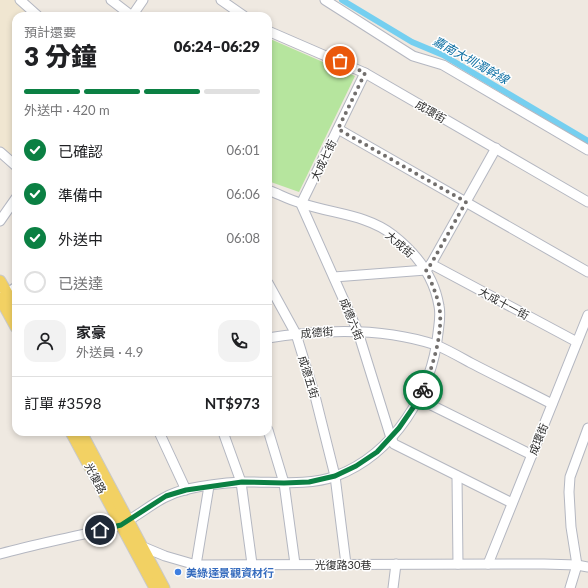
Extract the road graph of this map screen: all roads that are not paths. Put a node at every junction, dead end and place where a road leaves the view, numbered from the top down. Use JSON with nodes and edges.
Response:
{"nodes":[{"id":1,"x":20,"y":0,"type":"edge"},
{"id":2,"x":111,"y":0,"type":"edge"},
{"id":3,"x":143,"y":0,"type":"edge"},
{"id":4,"x":221,"y":0,"type":"edge"},
{"id":5,"x":325,"y":0,"type":"edge"},
{"id":6,"x":34,"y":12,"type":"edge"},
{"id":7,"x":127,"y":12,"type":"edge"},
{"id":8,"x":135,"y":12,"type":"edge"},
{"id":9,"x":238,"y":12,"type":"edge"},
{"id":10,"x":272,"y":33,"type":"edge"},
{"id":11,"x":365,"y":73,"type":"junction"},
{"id":12,"x":338,"y":129,"type":"junction"},
{"id":13,"x":496,"y":148,"type":"junction"},
{"id":14,"x":588,"y":150,"type":"edge"},
{"id":15,"x":0,"y":152,"type":"edge"},
{"id":16,"x":12,"y":162,"type":"edge"},
{"id":17,"x":272,"y":192,"type":"edge"},
{"id":18,"x":466,"y":202,"type":"junction"},
{"id":19,"x":588,"y":202,"type":"edge"},
{"id":20,"x":12,"y":204,"type":"edge"},
{"id":21,"x":301,"y":204,"type":"junction"},
{"id":22,"x":0,"y":221,"type":"edge"},
{"id":23,"x":429,"y":267,"type":"junction"},
{"id":24,"x":588,"y":272,"type":"edge"},
{"id":25,"x":334,"y":277,"type":"junction"},
{"id":26,"x":0,"y":281,"type":"edge"},
{"id":27,"x":272,"y":290,"type":"edge"},
{"id":28,"x":6,"y":291,"type":"edge"},
{"id":29,"x":12,"y":302,"type":"edge"},
{"id":30,"x":12,"y":313,"type":"edge"},
{"id":31,"x":588,"y":315,"type":"edge"},
{"id":32,"x":358,"y":332,"type":"junction"},
{"id":33,"x":296,"y":334,"type":"junction"},
{"id":34,"x":272,"y":337,"type":"edge"},
{"id":35,"x":577,"y":342,"type":"junction"},
{"id":36,"x":437,"y":346,"type":"junction"},
{"id":37,"x":419,"y":399,"type":"junction"},
{"id":38,"x":552,"y":404,"type":"junction"},
{"id":39,"x":588,"y":428,"type":"edge"},
{"id":40,"x":73,"y":436,"type":"edge"},
{"id":41,"x":83,"y":436,"type":"edge"},
{"id":42,"x":161,"y":436,"type":"edge"},
{"id":43,"x":225,"y":436,"type":"edge"},
{"id":44,"x":270,"y":436,"type":"edge"},
{"id":45,"x":390,"y":438,"type":"junction"},
{"id":46,"x":532,"y":455,"type":"junction"},
{"id":47,"x":335,"y":476,"type":"junction"},
{"id":48,"x":457,"y":476,"type":"junction"},
{"id":49,"x":242,"y":482,"type":"junction"},
{"id":50,"x":284,"y":483,"type":"junction"},
{"id":51,"x":209,"y":486,"type":"junction"},
{"id":52,"x":186,"y":490,"type":"junction"},
{"id":53,"x":512,"y":503,"type":"junction"},
{"id":54,"x":124,"y":522,"type":"junction"},
{"id":55,"x":142,"y":546,"type":"junction"},
{"id":56,"x":0,"y":554,"type":"edge"},
{"id":57,"x":252,"y":564,"type":"junction"},
{"id":58,"x":294,"y":564,"type":"junction"},
{"id":59,"x":346,"y":564,"type":"junction"},
{"id":60,"x":396,"y":564,"type":"junction"},
{"id":61,"x":458,"y":564,"type":"junction"},
{"id":62,"x":488,"y":564,"type":"junction"},
{"id":63,"x":196,"y":565,"type":"junction"},
{"id":64,"x":576,"y":565,"type":"junction"},
{"id":65,"x":588,"y":568,"type":"edge"},
{"id":66,"x":155,"y":588,"type":"edge"},
{"id":67,"x":164,"y":588,"type":"edge"},
{"id":68,"x":393,"y":588,"type":"edge"},
{"id":69,"x":570,"y":588,"type":"edge"}],
"edges":[{"from":1,"to":6,"type":"street"},
{"from":2,"to":7,"type":"street"},
{"from":3,"to":8,"type":"street"},
{"from":4,"to":9,"type":"street"},
{"from":5,"to":14,"type":"street"},
{"from":10,"to":11,"type":"street","name":"成環街"},
{"from":11,"to":12,"type":"street","name":"大成七街"},
{"from":11,"to":13,"type":"street","name":"成環街"},
{"from":12,"to":18,"type":"street"},
{"from":12,"to":21,"type":"street","name":"大成七街"},
{"from":13,"to":18,"type":"street"},
{"from":13,"to":19,"type":"street","name":"成環街"},
{"from":15,"to":16,"type":"street"},
{"from":17,"to":21,"type":"street","name":"大成街"},
{"from":18,"to":23,"type":"street"},
{"from":18,"to":24,"type":"street"},
{"from":20,"to":22,"type":"street"},
{"from":21,"to":23,"type":"street","name":"大成街"},
{"from":21,"to":25,"type":"street","name":"成德六街"},
{"from":23,"to":25,"type":"street"},
{"from":23,"to":35,"type":"street","name":"大成十一街"},
{"from":23,"to":36,"type":"street","name":"大成街"},
{"from":25,"to":32,"type":"street","name":"成德六街"},
{"from":26,"to":28,"type":"main road"},
{"from":27,"to":33,"type":"street","name":"成德五街"},
{"from":28,"to":29,"type":"main road"},
{"from":28,"to":30,"type":"main road"},
{"from":31,"to":35,"type":"street","name":"成環街"},
{"from":32,"to":33,"type":"street","name":"成德街"},
{"from":32,"to":36,"type":"street","name":"成德街"},
{"from":32,"to":45,"type":"street","name":"成德六街"},
{"from":33,"to":34,"type":"street","name":"成德街"},
{"from":33,"to":47,"type":"street","name":"成德五街"},
{"from":35,"to":38,"type":"street","name":"成環街"},
{"from":36,"to":37,"type":"street","name":"大成街"},
{"from":36,"to":38,"type":"street","name":"成德街"},
{"from":37,"to":45,"type":"street","name":"大成街"},
{"from":37,"to":46,"type":"street"},
{"from":38,"to":46,"type":"street","name":"成環街"},
{"from":39,"to":64,"type":"street"},
{"from":40,"to":54,"type":"main road","name":"光復路"},
{"from":41,"to":54,"type":"main road","name":"光復路"},
{"from":42,"to":52,"type":"street"},
{"from":43,"to":49,"type":"street"},
{"from":44,"to":50,"type":"street"},
{"from":45,"to":47,"type":"street","name":"大成街"},
{"from":45,"to":48,"type":"street"},
{"from":46,"to":53,"type":"street","name":"成環街"},
{"from":47,"to":50,"type":"street","name":"大成街"},
{"from":47,"to":59,"type":"street","name":"成德五街"},
{"from":48,"to":53,"type":"street"},
{"from":48,"to":61,"type":"street"},
{"from":49,"to":50,"type":"street","name":"大成街"},
{"from":49,"to":51,"type":"street","name":"大成街"},
{"from":49,"to":57,"type":"street"},
{"from":50,"to":58,"type":"street"},
{"from":51,"to":52,"type":"street","name":"大成街"},
{"from":51,"to":63,"type":"street"},
{"from":52,"to":54,"type":"street","name":"大成街"},
{"from":53,"to":62,"type":"street","name":"成環街"},
{"from":54,"to":55,"type":"main road","name":"光復路"},
{"from":54,"to":56,"type":"street","name":"大成街"},
{"from":54,"to":66,"type":"main road","name":"光復路"},
{"from":55,"to":63,"type":"street","name":"光復路30巷"},
{"from":55,"to":67,"type":"main road","name":"光復路"},
{"from":57,"to":58,"type":"street","name":"光復路30巷"},
{"from":57,"to":63,"type":"street","name":"光復路30巷"},
{"from":58,"to":59,"type":"street","name":"光復路30巷"},
{"from":59,"to":60,"type":"street","name":"光復路30巷"},
{"from":60,"to":61,"type":"street","name":"光復路30巷"},
{"from":60,"to":68,"type":"street"},
{"from":61,"to":62,"type":"street","name":"光復路30巷"},
{"from":62,"to":64,"type":"street","name":"光復路30巷"},
{"from":64,"to":65,"type":"street","name":"光復路30巷"},
{"from":64,"to":69,"type":"street"}]}
